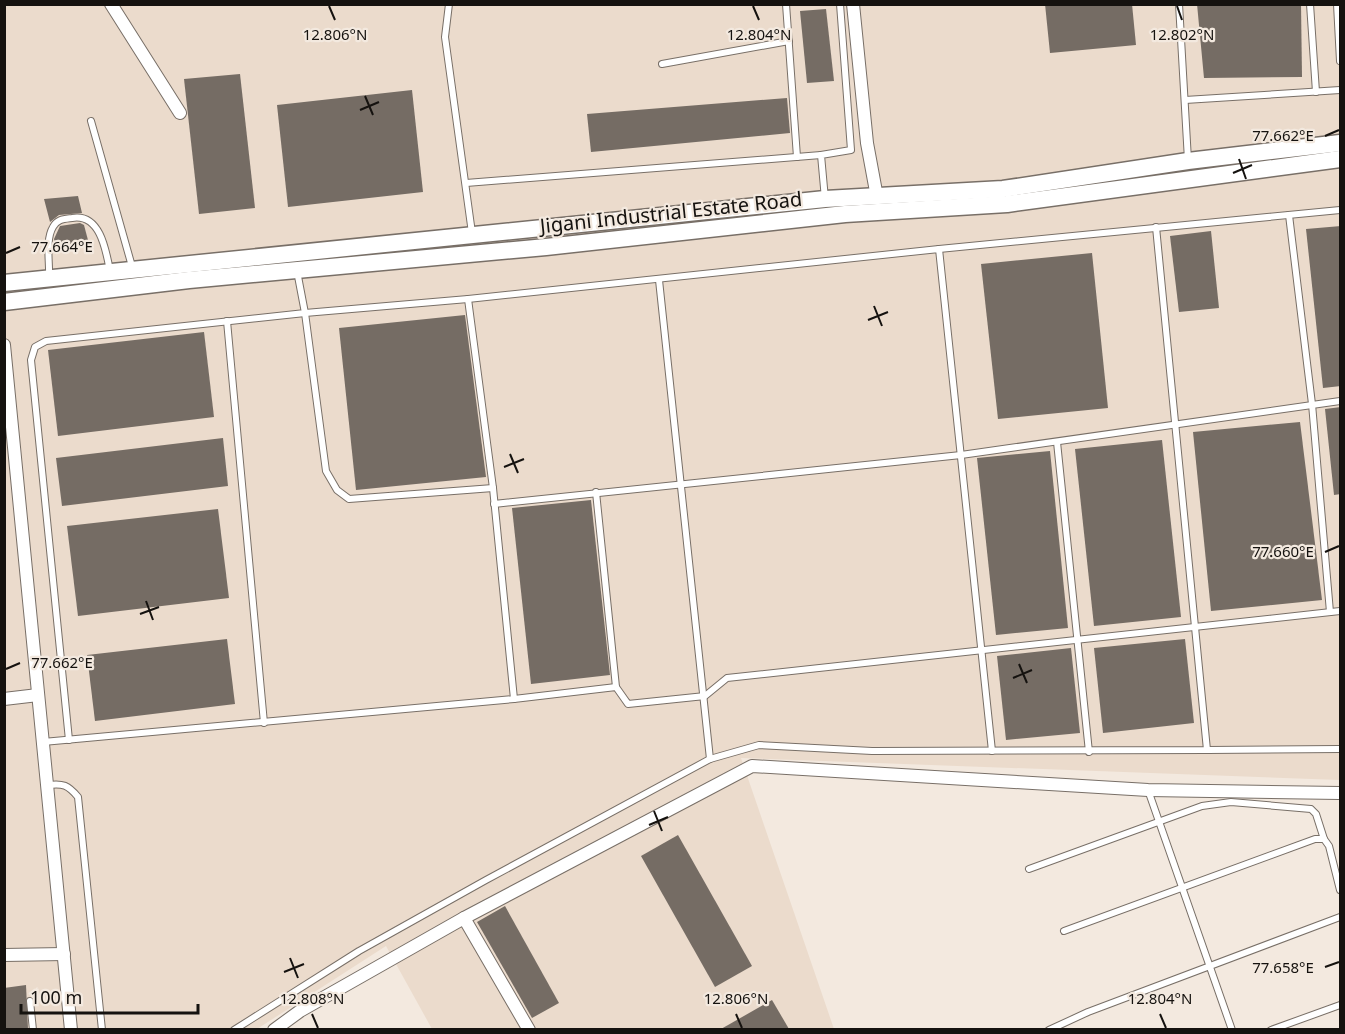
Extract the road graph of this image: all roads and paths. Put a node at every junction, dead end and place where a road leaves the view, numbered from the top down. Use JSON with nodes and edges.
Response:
{"nodes":[{"id":1,"x":111,"y":4,"type":"edge"},
{"id":2,"x":448,"y":4,"type":"edge"},
{"id":3,"x":786,"y":4,"type":"edge"},
{"id":4,"x":840,"y":4,"type":"edge"},
{"id":5,"x":853,"y":4,"type":"edge"},
{"id":6,"x":1179,"y":4,"type":"edge"},
{"id":7,"x":1310,"y":4,"type":"edge"},
{"id":8,"x":1337,"y":4,"type":"edge"},
{"id":9,"x":789,"y":41,"type":"junction"},
{"id":10,"x":1341,"y":61,"type":"edge"},
{"id":11,"x":662,"y":64,"type":"dead end"},
{"id":12,"x":1341,"y":90,"type":"edge"},
{"id":13,"x":1316,"y":92,"type":"junction"},
{"id":14,"x":1185,"y":100,"type":"junction"},
{"id":15,"x":180,"y":113,"type":"dead end"},
{"id":16,"x":91,"y":121,"type":"dead end"},
{"id":17,"x":1341,"y":143,"type":"edge"},
{"id":18,"x":820,"y":154,"type":"junction"},
{"id":19,"x":798,"y":157,"type":"junction"},
{"id":20,"x":1341,"y":159,"type":"edge"},
{"id":21,"x":1188,"y":161,"type":"junction"},
{"id":22,"x":466,"y":183,"type":"junction"},
{"id":23,"x":877,"y":197,"type":"junction"},
{"id":24,"x":825,"y":199,"type":"junction"},
{"id":25,"x":1341,"y":210,"type":"edge"},
{"id":26,"x":1289,"y":215,"type":"junction"},
{"id":27,"x":1156,"y":227,"type":"junction"},
{"id":28,"x":473,"y":237,"type":"junction"},
{"id":29,"x":939,"y":249,"type":"junction"},
{"id":30,"x":133,"y":270,"type":"junction"},
{"id":31,"x":297,"y":270,"type":"junction"},
{"id":32,"x":110,"y":272,"type":"junction"},
{"id":33,"x":49,"y":279,"type":"junction"},
{"id":34,"x":659,"y":280,"type":"junction"},
{"id":35,"x":4,"y":283,"type":"edge"},
{"id":36,"x":468,"y":299,"type":"junction"},
{"id":37,"x":4,"y":302,"type":"edge"},
{"id":38,"x":305,"y":313,"type":"junction"},
{"id":39,"x":227,"y":321,"type":"junction"},
{"id":40,"x":4,"y":345,"type":"edge"},
{"id":41,"x":1341,"y":401,"type":"edge"},
{"id":42,"x":1312,"y":405,"type":"junction"},
{"id":43,"x":1174,"y":426,"type":"junction"},
{"id":44,"x":1057,"y":442,"type":"junction"},
{"id":45,"x":961,"y":455,"type":"junction"},
{"id":46,"x":680,"y":483,"type":"junction"},
{"id":47,"x":493,"y":488,"type":"junction"},
{"id":48,"x":596,"y":492,"type":"junction"},
{"id":49,"x":494,"y":504,"type":"junction"},
{"id":50,"x":1341,"y":610,"type":"edge"},
{"id":51,"x":1330,"y":612,"type":"junction"},
{"id":52,"x":1194,"y":628,"type":"junction"},
{"id":53,"x":1076,"y":640,"type":"junction"},
{"id":54,"x":982,"y":649,"type":"junction"},
{"id":55,"x":616,"y":687,"type":"junction"},
{"id":56,"x":38,"y":695,"type":"junction"},
{"id":57,"x":705,"y":696,"type":"junction"},
{"id":58,"x":4,"y":699,"type":"edge"},
{"id":59,"x":514,"y":699,"type":"junction"},
{"id":60,"x":264,"y":723,"type":"junction"},
{"id":61,"x":69,"y":740,"type":"junction"},
{"id":62,"x":43,"y":742,"type":"junction"},
{"id":63,"x":1341,"y":749,"type":"edge"},
{"id":64,"x":1207,"y":750,"type":"junction"},
{"id":65,"x":992,"y":751,"type":"junction"},
{"id":66,"x":1089,"y":752,"type":"junction"},
{"id":67,"x":710,"y":759,"type":"junction"},
{"id":68,"x":47,"y":785,"type":"junction"},
{"id":69,"x":1148,"y":790,"type":"junction"},
{"id":70,"x":1341,"y":794,"type":"edge"},
{"id":71,"x":1158,"y":821,"type":"junction"},
{"id":72,"x":1324,"y":839,"type":"junction"},
{"id":73,"x":1029,"y":869,"type":"dead end"},
{"id":74,"x":1182,"y":888,"type":"junction"},
{"id":75,"x":1341,"y":890,"type":"edge"},
{"id":76,"x":1341,"y":917,"type":"edge"},
{"id":77,"x":464,"y":918,"type":"junction"},
{"id":78,"x":1064,"y":931,"type":"dead end"},
{"id":79,"x":64,"y":954,"type":"junction"},
{"id":80,"x":4,"y":955,"type":"edge"},
{"id":81,"x":1209,"y":965,"type":"junction"},
{"id":82,"x":30,"y":1001,"type":"dead end"},
{"id":83,"x":1341,"y":1005,"type":"edge"},
{"id":84,"x":33,"y":1029,"type":"edge"},
{"id":85,"x":71,"y":1029,"type":"edge"},
{"id":86,"x":102,"y":1029,"type":"edge"},
{"id":87,"x":234,"y":1029,"type":"edge"},
{"id":88,"x":274,"y":1029,"type":"edge"},
{"id":89,"x":529,"y":1029,"type":"edge"},
{"id":90,"x":1049,"y":1029,"type":"edge"},
{"id":91,"x":1232,"y":1029,"type":"edge"},
{"id":92,"x":1271,"y":1029,"type":"edge"}],
"edges":[{"from":1,"to":15,"type":"street"},
{"from":2,"to":22,"type":"lane"},
{"from":3,"to":9,"type":"lane"},
{"from":4,"to":18,"type":"lane"},
{"from":5,"to":23,"type":"street"},
{"from":6,"to":14,"type":"lane"},
{"from":7,"to":13,"type":"lane"},
{"from":8,"to":10,"type":"lane"},
{"from":9,"to":11,"type":"lane"},
{"from":9,"to":19,"type":"lane"},
{"from":12,"to":13,"type":"lane"},
{"from":13,"to":14,"type":"lane"},
{"from":14,"to":21,"type":"lane"},
{"from":16,"to":30,"type":"lane"},
{"from":17,"to":21,"type":"main road","name":"Jigani Industrial Estate Road"},
{"from":18,"to":19,"type":"lane"},
{"from":18,"to":24,"type":"lane"},
{"from":19,"to":22,"type":"lane"},
{"from":20,"to":31,"type":"main road","name":"Jigani Industrial Estate Road"},
{"from":21,"to":23,"type":"main road","name":"Jigani Industrial Estate Road"},
{"from":22,"to":28,"type":"lane"},
{"from":23,"to":24,"type":"main road","name":"Jigani Industrial Estate Road"},
{"from":24,"to":28,"type":"main road","name":"Jigani Industrial Estate Road"},
{"from":25,"to":26,"type":"lane"},
{"from":26,"to":27,"type":"lane"},
{"from":26,"to":42,"type":"lane"},
{"from":27,"to":29,"type":"lane"},
{"from":27,"to":43,"type":"lane"},
{"from":28,"to":30,"type":"main road","name":"Jigani Industrial Estate Road"},
{"from":29,"to":34,"type":"lane"},
{"from":29,"to":45,"type":"lane"},
{"from":30,"to":32,"type":"main road","name":"Jigani Industrial Estate Road"},
{"from":31,"to":37,"type":"main road","name":"Jigani Industrial Estate Road"},
{"from":31,"to":38,"type":"lane"},
{"from":32,"to":33,"type":"main road","name":"Jigani Industrial Estate Road"},
{"from":32,"to":33,"type":"lane"},
{"from":33,"to":35,"type":"main road","name":"Jigani Industrial Estate Road"},
{"from":34,"to":36,"type":"lane"},
{"from":34,"to":46,"type":"lane"},
{"from":36,"to":38,"type":"lane"},
{"from":36,"to":47,"type":"lane"},
{"from":38,"to":39,"type":"lane"},
{"from":38,"to":47,"type":"lane"},
{"from":39,"to":60,"type":"lane"},
{"from":39,"to":61,"type":"lane"},
{"from":40,"to":56,"type":"street"},
{"from":41,"to":42,"type":"lane"},
{"from":42,"to":43,"type":"lane"},
{"from":42,"to":51,"type":"lane"},
{"from":43,"to":44,"type":"lane"},
{"from":43,"to":52,"type":"lane"},
{"from":44,"to":45,"type":"lane"},
{"from":44,"to":53,"type":"lane"},
{"from":45,"to":46,"type":"lane"},
{"from":45,"to":54,"type":"lane"},
{"from":46,"to":48,"type":"lane"},
{"from":46,"to":57,"type":"lane"},
{"from":47,"to":49,"type":"lane"},
{"from":48,"to":49,"type":"lane"},
{"from":48,"to":55,"type":"lane"},
{"from":49,"to":59,"type":"lane"},
{"from":50,"to":51,"type":"lane"},
{"from":51,"to":52,"type":"lane"},
{"from":52,"to":53,"type":"lane"},
{"from":52,"to":64,"type":"lane"},
{"from":53,"to":54,"type":"lane"},
{"from":53,"to":66,"type":"lane"},
{"from":54,"to":57,"type":"lane"},
{"from":54,"to":65,"type":"lane"},
{"from":55,"to":57,"type":"lane"},
{"from":55,"to":59,"type":"lane"},
{"from":56,"to":58,"type":"street"},
{"from":56,"to":62,"type":"street"},
{"from":57,"to":67,"type":"lane"},
{"from":59,"to":60,"type":"lane"},
{"from":60,"to":61,"type":"lane"},
{"from":61,"to":62,"type":"lane"},
{"from":62,"to":68,"type":"street"},
{"from":63,"to":64,"type":"lane"},
{"from":64,"to":66,"type":"lane"},
{"from":65,"to":66,"type":"lane"},
{"from":65,"to":67,"type":"lane"},
{"from":67,"to":87,"type":"lane"},
{"from":68,"to":79,"type":"street"},
{"from":68,"to":86,"type":"lane"},
{"from":69,"to":70,"type":"street"},
{"from":69,"to":71,"type":"lane"},
{"from":69,"to":77,"type":"street"},
{"from":71,"to":72,"type":"lane"},
{"from":71,"to":73,"type":"lane"},
{"from":71,"to":74,"type":"lane"},
{"from":72,"to":74,"type":"lane"},
{"from":72,"to":75,"type":"lane"},
{"from":74,"to":78,"type":"lane"},
{"from":74,"to":81,"type":"lane"},
{"from":76,"to":81,"type":"lane"},
{"from":77,"to":88,"type":"street"},
{"from":77,"to":89,"type":"street"},
{"from":79,"to":80,"type":"street"},
{"from":79,"to":85,"type":"street"},
{"from":81,"to":90,"type":"lane"},
{"from":81,"to":91,"type":"lane"},
{"from":82,"to":84,"type":"lane"},
{"from":83,"to":92,"type":"lane"}]}
